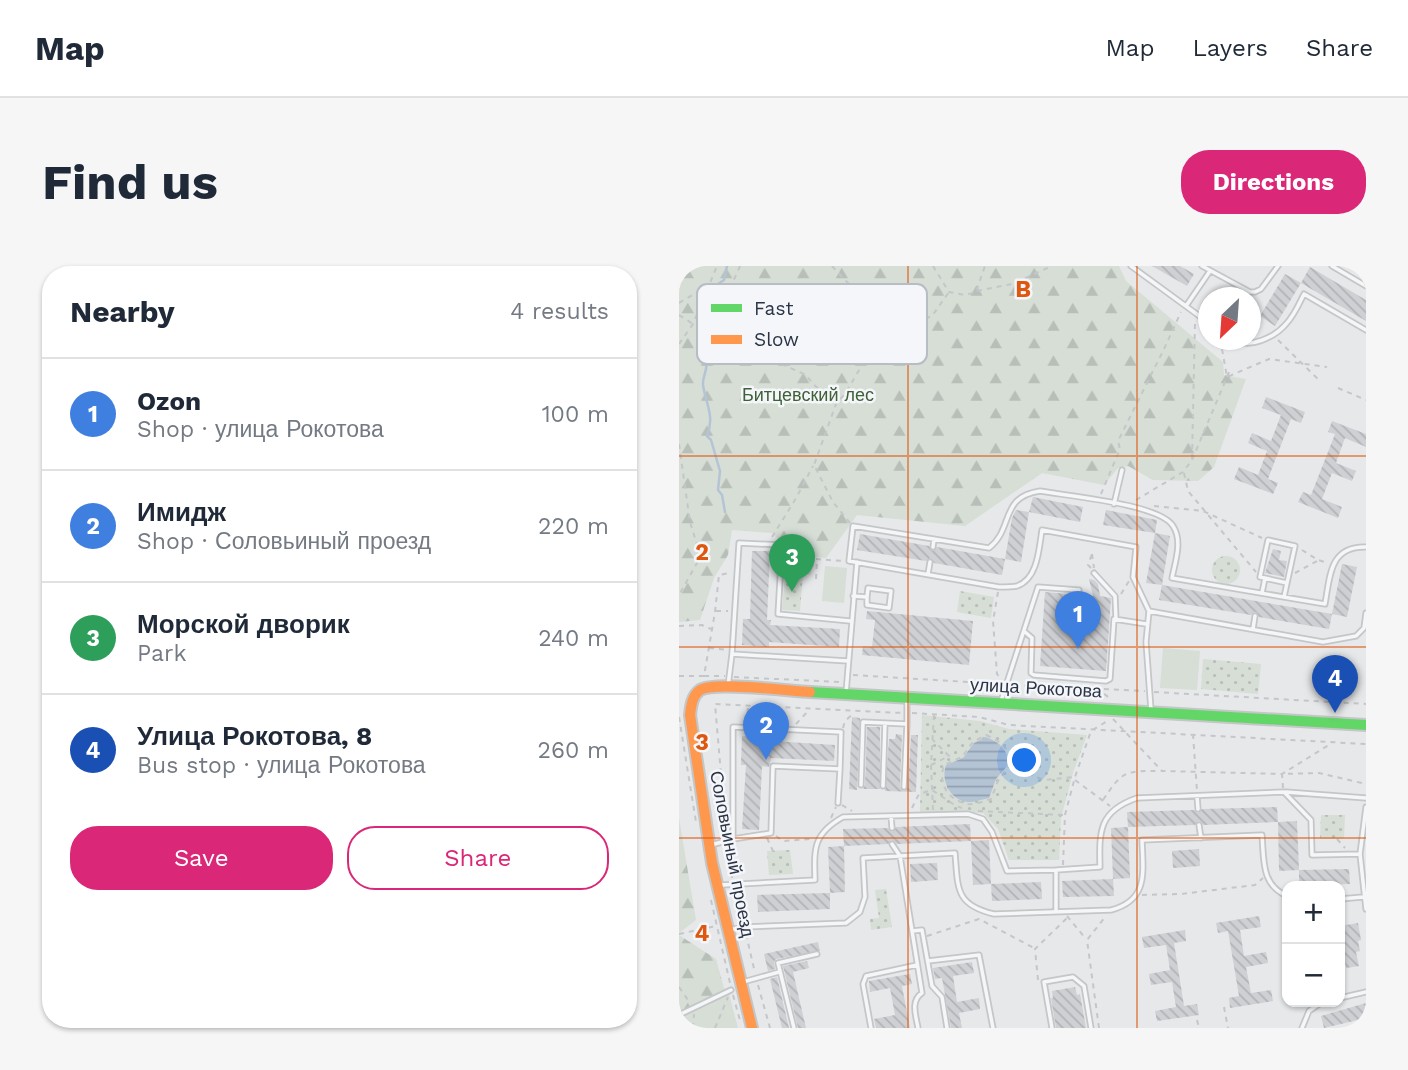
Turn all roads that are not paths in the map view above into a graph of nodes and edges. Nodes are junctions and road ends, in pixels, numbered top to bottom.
1 (1131, 266) edge
2 (1202, 266) edge
3 (1278, 266) edge
4 (1332, 266) edge
5 (1209, 271) junction
6 (1366, 286) edge
7 (1187, 306) junction
8 (1198, 317) edge
9 (1366, 330) edge
10 (1261, 341) edge
11 (1122, 470) dead end
12 (1114, 504) junction
13 (934, 539) junction
14 (933, 547) dead end
15 (1366, 547) edge
16 (857, 562) junction
17 (930, 562) dead end
18 (1094, 572) dead end
19 (928, 575) junction
20 (1262, 577) junction
21 (1287, 583) junction
22 (1079, 590) dead end
23 (1260, 593) junction
24 (853, 596) junction
25 (867, 597) junction
26 (1284, 597) junction
27 (1257, 602) dead end
28 (1149, 611) junction
29 (1366, 613) edge
30 (1255, 616) dead end
31 (1116, 619) junction
32 (850, 621) junction
33 (1146, 624) junction
34 (1253, 629) junction
35 (1025, 632) junction
36 (732, 652) junction
37 (848, 661) junction
38 (728, 682) junction
39 (703, 688) joint
40 (845, 694) junction
41 (907, 698) junction
42 (1000, 703) junction
43 (1151, 712) junction
44 (885, 723) junction
45 (907, 724) junction
46 (1366, 725) edge
47 (840, 769) junction
48 (861, 785) dead end
49 (883, 786) dead end
50 (904, 787) dead end
51 (1284, 792) junction
52 (1198, 796) junction
53 (1366, 798) edge
54 (838, 803) dead end
55 (1366, 807) edge
56 (1198, 809) dead end
57 (891, 816) junction
58 (1199, 825) dead end
59 (892, 828) dead end
60 (1201, 838) junction
61 (733, 839) junction
62 (893, 844) dead end
63 (709, 845) junction
64 (1360, 854) junction
65 (900, 856) junction
66 (1056, 870) junction
67 (717, 885) junction
68 (1282, 893) edge
69 (1363, 897) junction
70 (1345, 899) edge
71 (1366, 909) edge
72 (1056, 912) junction
73 (728, 931) junction
74 (912, 932) junction
75 (817, 954) dead end
76 (927, 961) junction
77 (917, 965) junction
78 (780, 971) junction
79 (741, 982) junction
80 (731, 990) road end
81 (1366, 992) edge
82 (1345, 997) edge
83 (1315, 1007) edge
84 (679, 1015) edge
85 (752, 1028) edge
86 (794, 1028) edge
87 (871, 1028) edge
88 (918, 1028) edge
89 (947, 1028) edge
90 (993, 1028) edge
91 (1052, 1028) edge
92 (1091, 1028) edge
93 (1302, 1028) edge

1 - 7 lane
2 - 5 lane
3 - 5 lane
4 - 6 lane
5 - 7 lane
7 - 8 lane
9 - 10 lane
11 - 12 lane
12 - 13 lane
12 - 23 lane
13 - 14 lane
13 - 16 lane
15 - 26 lane
16 - 19 lane
16 - 24 lane
17 - 19 lane
18 - 31 lane
19 - 28 lane
20 - 21 lane
20 - 21 lane
20 - 23 lane
21 - 26 lane
22 - 35 lane
23 - 26 lane
23 - 27 lane
24 - 25 lane
24 - 32 lane
25 - 25 lane
28 - 33 lane
28 - 34 lane
29 - 34 lane
30 - 34 lane
31 - 33 lane
31 - 35 lane
32 - 36 lane
32 - 37 lane
33 - 43 lane
35 - 42 lane
36 - 37 lane
36 - 38 lane
37 - 40 lane
38 - 39 street, улица Рокотова
38 - 40 street, улица Рокотова
39 - 63 street, Соловьиный проезд
40 - 41 street, улица Рокотова
41 - 42 street, улица Рокотова
41 - 45 lane
42 - 43 street, улица Рокотова
43 - 46 street, улица Рокотова
44 - 45 lane
44 - 48 lane
44 - 49 lane
45 - 50 lane
47 - 54 lane
47 - 61 lane
47 - 61 lane
51 - 52 lane
51 - 53 lane
51 - 64 lane
52 - 56 lane
52 - 66 lane
55 - 64 lane
57 - 59 lane
57 - 66 lane
57 - 67 lane
58 - 60 lane
60 - 68 lane
60 - 72 lane
61 - 63 lane
62 - 65 lane
63 - 67 street, Соловьиный проезд
64 - 69 lane
65 - 72 lane
65 - 73 lane
65 - 74 lane
66 - 72 lane
67 - 73 street, Соловьиный проезд
69 - 70 lane
69 - 71 lane
73 - 79 street, Соловьиный проезд
74 - 76 lane
74 - 77 lane
75 - 78 lane
76 - 89 lane
76 - 90 lane
77 - 87 lane
77 - 88 lane
78 - 79 lane
78 - 86 lane
79 - 85 street, Соловьиный проезд
80 - 84 lane
81 - 82 lane
83 - 93 lane
91 - 92 lane

